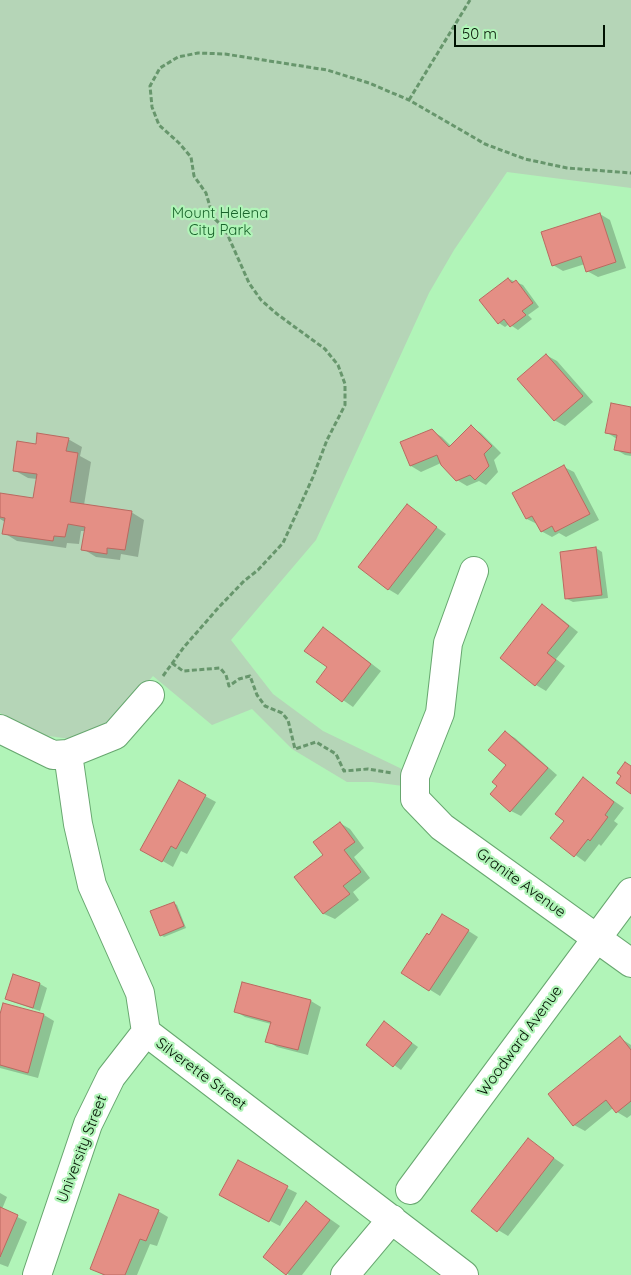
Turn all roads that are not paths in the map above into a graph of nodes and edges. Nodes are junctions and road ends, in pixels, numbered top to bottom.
1 (474, 570) dead end
2 (150, 695) dead end
3 (0, 730) edge
4 (68, 754) junction
5 (631, 892) edge
6 (597, 937) junction
7 (631, 963) edge
8 (146, 1032) junction
9 (410, 1190) dead end
10 (392, 1220) junction
11 (37, 1275) edge
12 (345, 1275) edge
13 (464, 1275) edge

1 - 6 street, Granite Avenue
2 - 4 street
3 - 4 street
4 - 8 street, Silverette Street
5 - 6 street, Woodward Avenue
6 - 7 street, Granite Avenue
6 - 9 street, Woodward Avenue
8 - 10 street, Silverette Street
8 - 11 street, University Street
10 - 12 street
10 - 13 street, Silverette Street

